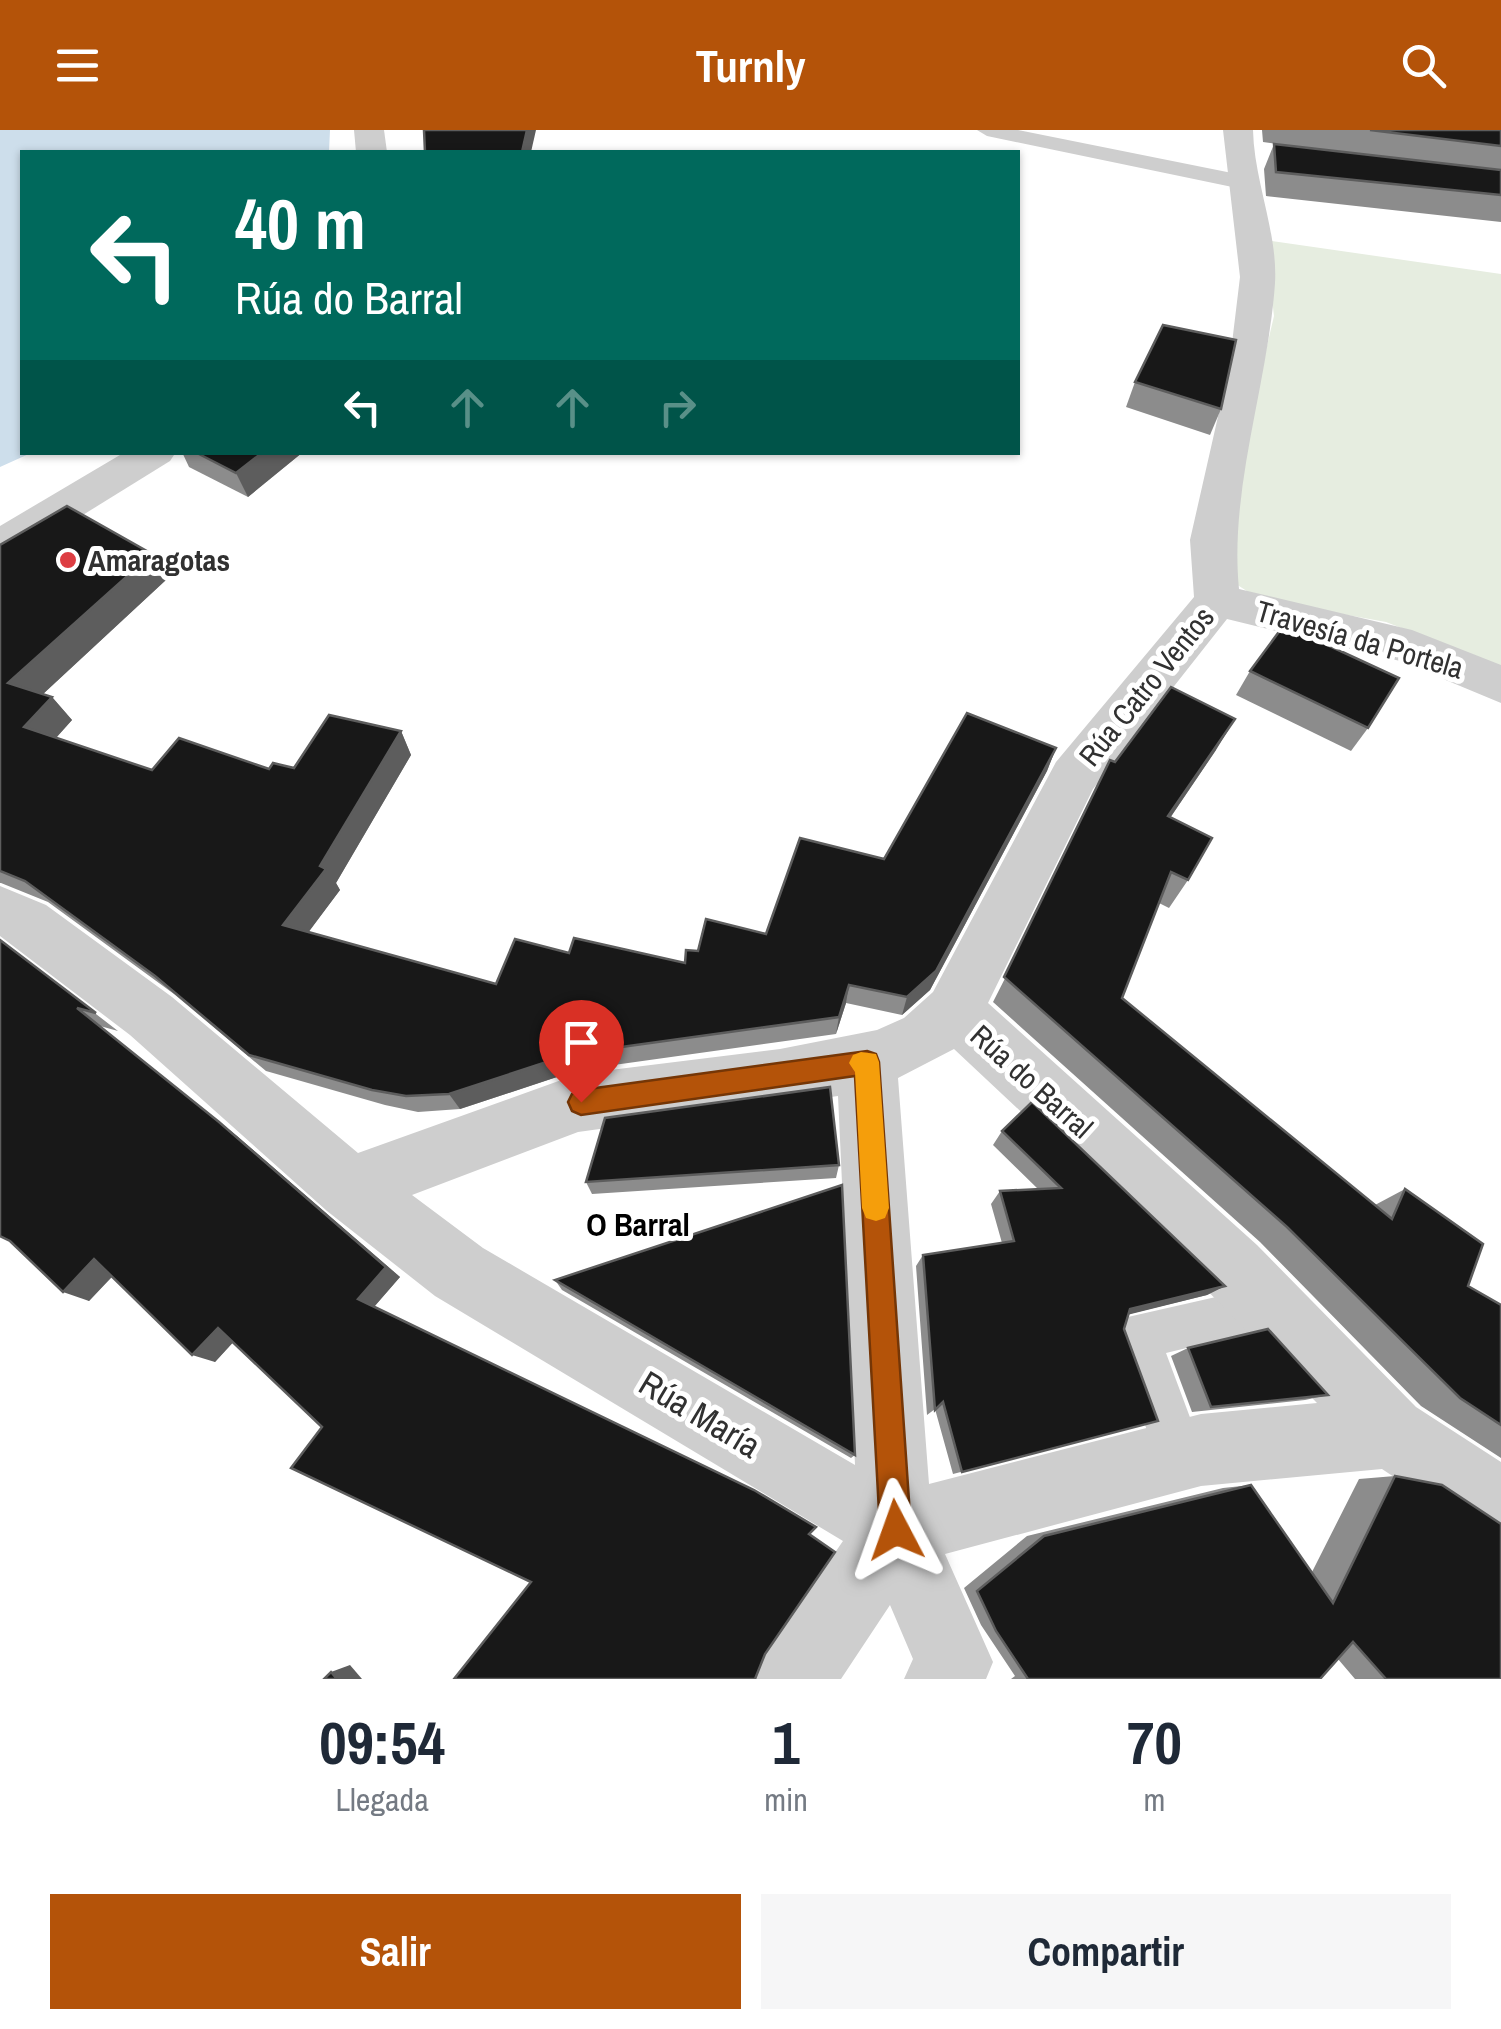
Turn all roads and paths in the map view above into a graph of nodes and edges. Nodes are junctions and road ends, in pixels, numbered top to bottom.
1 (987, 130) edge
2 (1246, 155) edge
3 (151, 455) edge
4 (0, 546) edge
5 (1216, 600) junction
6 (1501, 685) edge
7 (0, 910) edge
8 (954, 1011) junction
9 (867, 1062) junction
10 (350, 1188) junction
11 (1273, 1308) junction
12 (1391, 1432) junction
13 (1180, 1455) junction
14 (1501, 1505) edge
15 (896, 1530) junction
16 (795, 1679) edge
17 (944, 1679) edge

1 - 2 lane
2 - 5 street, Rúa Catro Ventos
3 - 4 street
5 - 6 street, Travesía da Portela
5 - 8 street, Rúa Catro Ventos
7 - 10 street, Rúa María
8 - 9 street, Rúa do Barral
8 - 11 street, Rúa do Barral
9 - 10 street, Rúa do Barral
9 - 15 street
10 - 15 street, Rúa María
11 - 12 street, Rúa do Barral
11 - 13 lane
12 - 13 street
12 - 14 street
13 - 15 street
15 - 16 street
15 - 17 street

